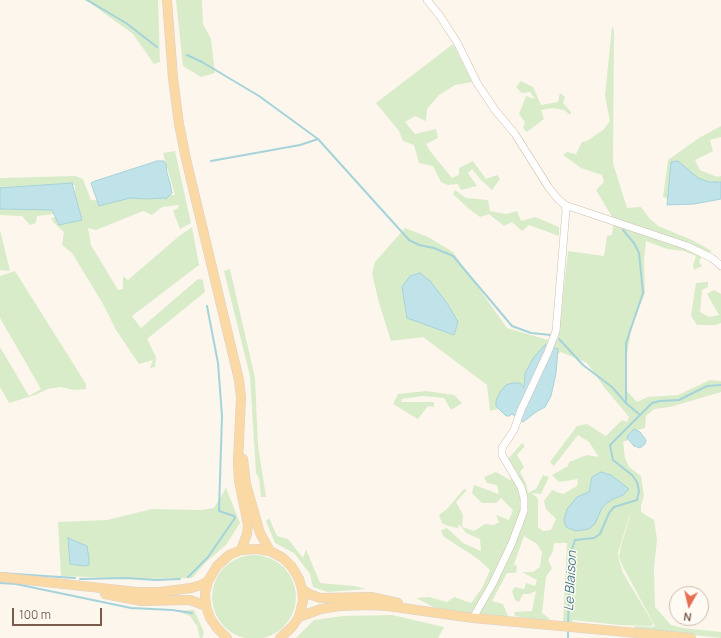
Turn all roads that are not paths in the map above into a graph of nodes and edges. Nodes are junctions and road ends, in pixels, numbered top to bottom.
1 (167, 0) edge
2 (427, 0) edge
3 (565, 205) junction
4 (721, 266) edge
5 (241, 414) junction
6 (241, 550) junction
7 (270, 551) junction
8 (0, 578) edge
9 (208, 581) junction
10 (63, 583) junction
11 (302, 589) junction
12 (206, 606) junction
13 (426, 611) junction
14 (298, 617) junction
15 (473, 618) junction
16 (227, 638) edge
17 (280, 638) edge
18 (691, 638) edge

1 - 5 main road
2 - 3 street
3 - 4 street
3 - 15 street
5 - 6 main road
5 - 7 main road
6 - 7 main road
6 - 9 main road
7 - 11 main road
8 - 10 main road
9 - 10 main road
9 - 12 main road
10 - 12 main road
11 - 13 main road
11 - 14 main road
12 - 16 main road
13 - 14 main road
13 - 15 main road
14 - 17 main road
15 - 18 main road

